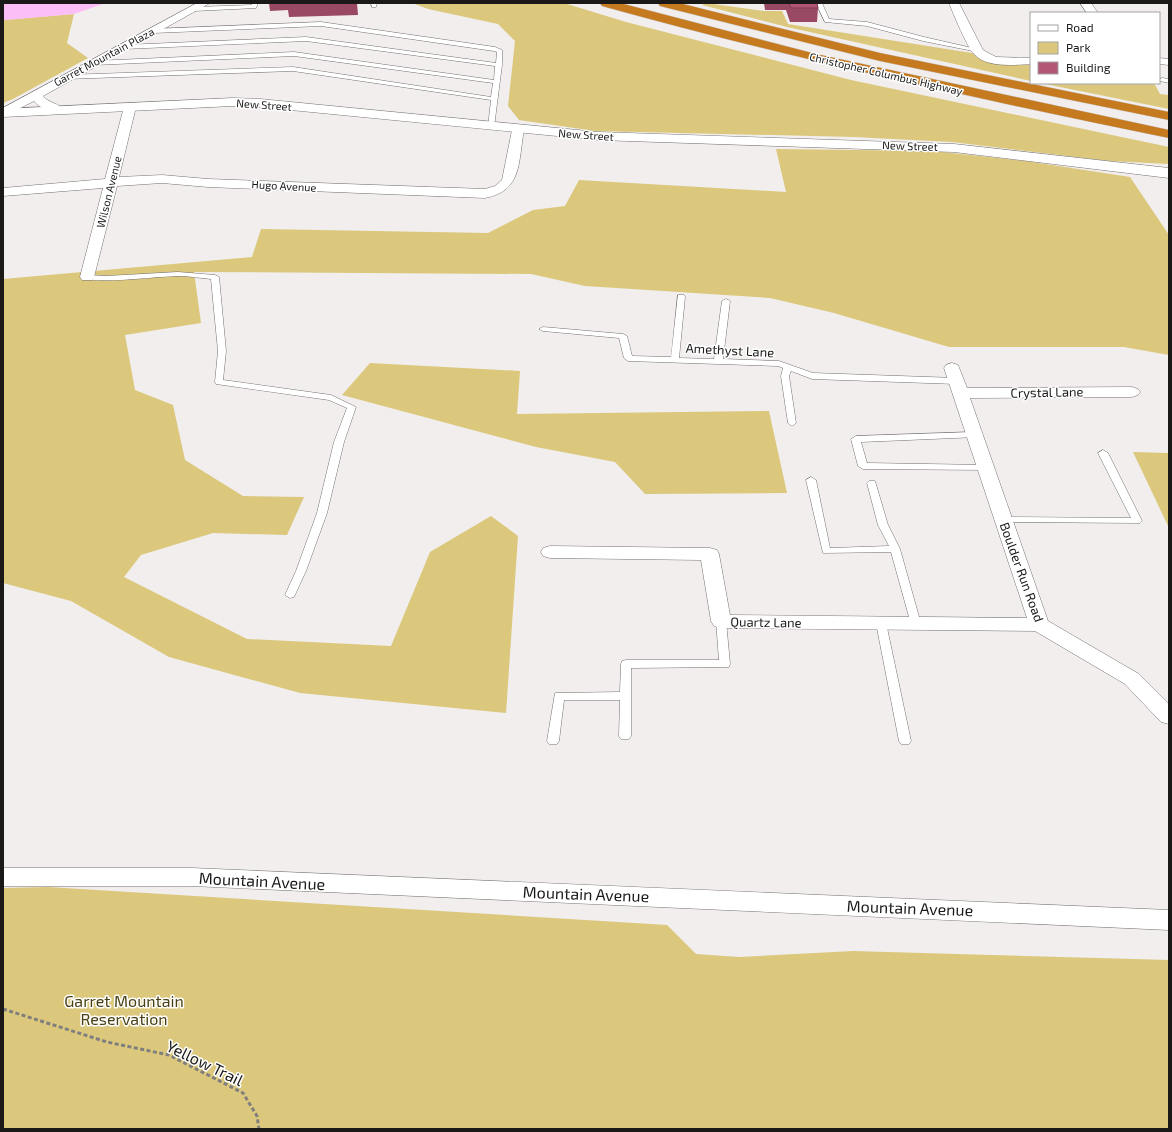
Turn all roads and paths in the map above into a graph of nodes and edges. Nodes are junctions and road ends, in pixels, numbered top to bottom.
1 (206, 3) edge
2 (255, 3) edge
3 (606, 3) edge
4 (664, 3) edge
5 (819, 3) edge
6 (954, 3) edge
7 (1085, 3) edge
8 (194, 10) junction
9 (1092, 12) edge
10 (153, 31) junction
11 (124, 46) junction
12 (977, 48) junction
13 (1030, 61) edge
14 (94, 63) junction
15 (499, 66) junction
16 (66, 78) junction
17 (497, 82) junction
18 (36, 94) junction
19 (495, 99) junction
20 (130, 107) junction
21 (58, 110) junction
22 (3, 113) edge
23 (1169, 116) edge
24 (491, 127) junction
25 (518, 130) junction
26 (1169, 134) edge
27 (1169, 173) edge
28 (111, 182) junction
29 (3, 192) edge
30 (87, 277) joint
31 (681, 297) dead end
32 (726, 301) dead end
33 (543, 329) dead end
34 (675, 360) junction
35 (718, 362) junction
36 (788, 368) junction
37 (957, 380) junction
38 (1132, 392) dead end
39 (792, 423) dead end
40 (975, 435) junction
41 (1103, 453) dead end
42 (986, 468) junction
43 (811, 480) dead end
44 (872, 483) dead end
45 (1004, 520) junction
46 (895, 550) junction
47 (550, 552) dead end
48 (290, 595) dead end
49 (721, 621) junction
50 (881, 623) junction
51 (916, 624) junction
52 (1039, 625) junction
53 (626, 696) junction
54 (1169, 717) edge
55 (625, 736) dead end
56 (553, 741) dead end
57 (905, 741) dead end
58 (3, 877) edge
59 (1169, 920) edge
60 (3, 1009) edge
61 (259, 1129) edge

1 - 8 street, Garret Mountain Plaza
2 - 8 lane
3 - 26 highway, Christopher Columbus Highway
4 - 23 highway, Christopher Columbus Highway
5 - 12 lane
6 - 12 street
7 - 9 street
8 - 10 street, Garret Mountain Plaza
10 - 11 street, Garret Mountain Plaza
10 - 15 lane
11 - 14 street, Garret Mountain Plaza
11 - 15 lane
12 - 13 street
14 - 16 street, Garret Mountain Plaza
14 - 17 lane
15 - 17 lane
16 - 18 street, Garret Mountain Plaza
16 - 19 lane
17 - 19 lane
18 - 21 street
18 - 22 street, Garret Mountain Plaza
19 - 24 lane
20 - 21 street, New Street
20 - 24 street, New Street
20 - 28 street, Wilson Avenue
21 - 22 street, New Street
24 - 25 street, New Street
25 - 27 street, New Street
25 - 28 street, Hugo Avenue
28 - 29 street, Hugo Avenue
28 - 30 street, Wilson Avenue
30 - 48 lane
31 - 34 lane
32 - 35 lane
33 - 34 lane, Amethyst Lane
34 - 35 lane, Amethyst Lane
35 - 36 lane, Amethyst Lane
36 - 37 lane, Amethyst Lane
36 - 39 lane
37 - 38 street, Crystal Lane
37 - 40 street, Boulder Run Road
40 - 42 street, Boulder Run Road
40 - 42 lane
41 - 45 lane
42 - 45 street, Boulder Run Road
43 - 46 lane
44 - 46 lane
45 - 52 street, Boulder Run Road
46 - 51 lane
47 - 49 street, Quartz Lane
49 - 50 street, Quartz Lane
49 - 53 lane
50 - 51 street, Quartz Lane
50 - 57 lane
51 - 52 street, Quartz Lane
52 - 54 street, Boulder Run Road
53 - 55 lane
53 - 56 lane
58 - 59 street, Mountain Avenue
60 - 61 path, Yellow Trail

